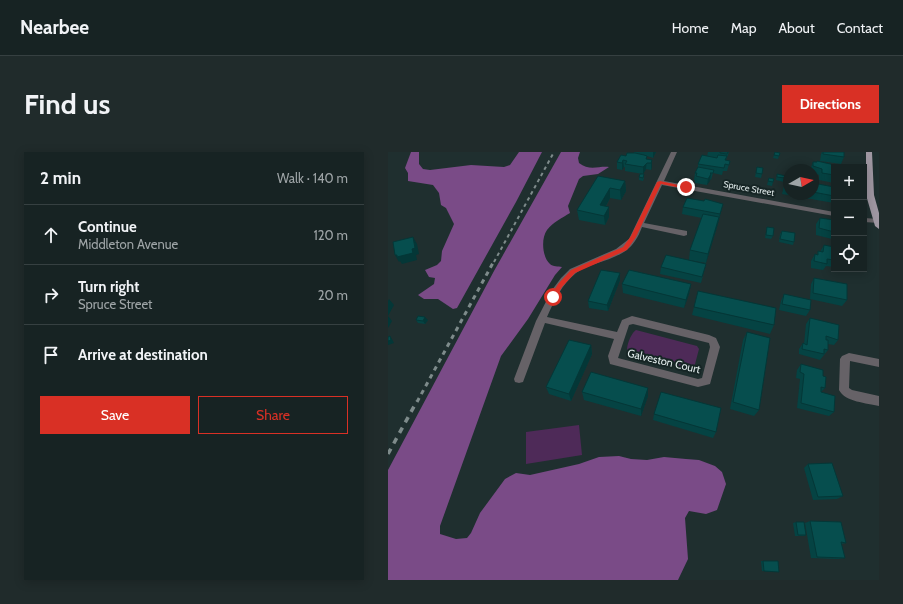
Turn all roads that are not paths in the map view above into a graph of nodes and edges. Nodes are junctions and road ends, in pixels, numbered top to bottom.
1 (674, 152) edge
2 (869, 152) edge
3 (660, 182) junction
4 (831, 213) edge
5 (867, 221) edge
6 (878, 223) edge
7 (639, 224) junction
8 (684, 233) dead end
9 (542, 319) junction
10 (620, 337) junction
11 (879, 363) edge
12 (520, 380) dead end
13 (879, 402) edge

1 - 3 street
2 - 6 main road
3 - 4 street, Spruce Street
3 - 7 street
5 - 6 street
7 - 8 street
7 - 9 street
9 - 10 street, Galveston Court
9 - 12 street
10 - 10 street, Galveston Court
11 - 13 street

